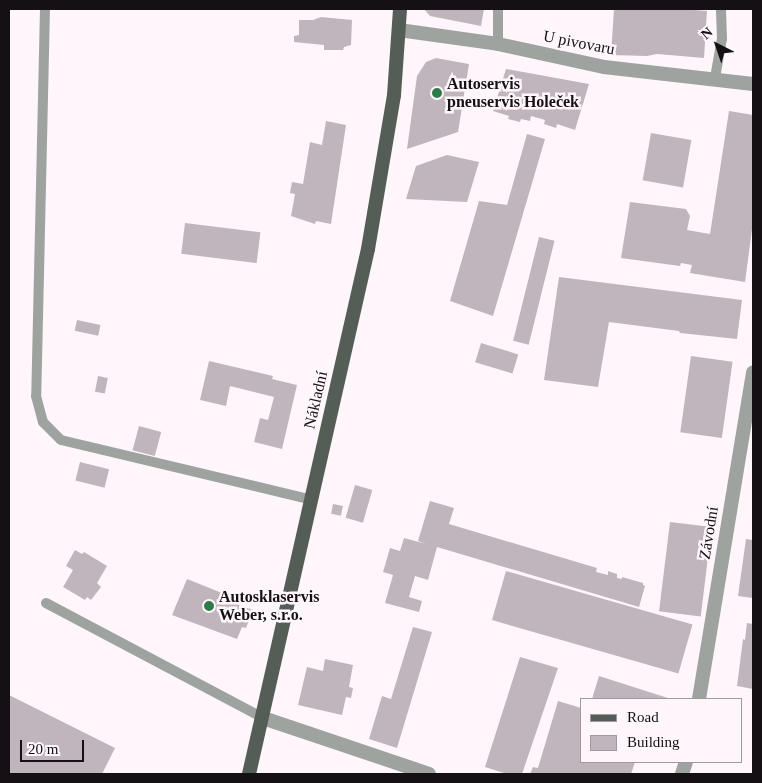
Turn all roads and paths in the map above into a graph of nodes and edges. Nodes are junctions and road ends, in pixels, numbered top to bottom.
1 (45, 9) edge
2 (400, 9) edge
3 (498, 9) edge
4 (721, 9) edge
5 (399, 30) junction
6 (498, 44) junction
7 (715, 78) junction
8 (753, 84) edge
9 (753, 372) edge
10 (312, 500) junction
11 (46, 603) dead end
12 (699, 698) edge
13 (262, 718) junction
14 (249, 774) edge
15 (429, 774) edge

1 - 10 lane
2 - 5 main road, Nákladní
3 - 6 lane
4 - 7 lane
5 - 6 street, U pivovaru
5 - 10 main road, Nákladní
6 - 7 street, U pivovaru
7 - 8 street, U pivovaru
9 - 12 street, Závodní
10 - 13 main road, Nákladní
11 - 13 lane
13 - 14 main road, Nákladní
13 - 15 street

